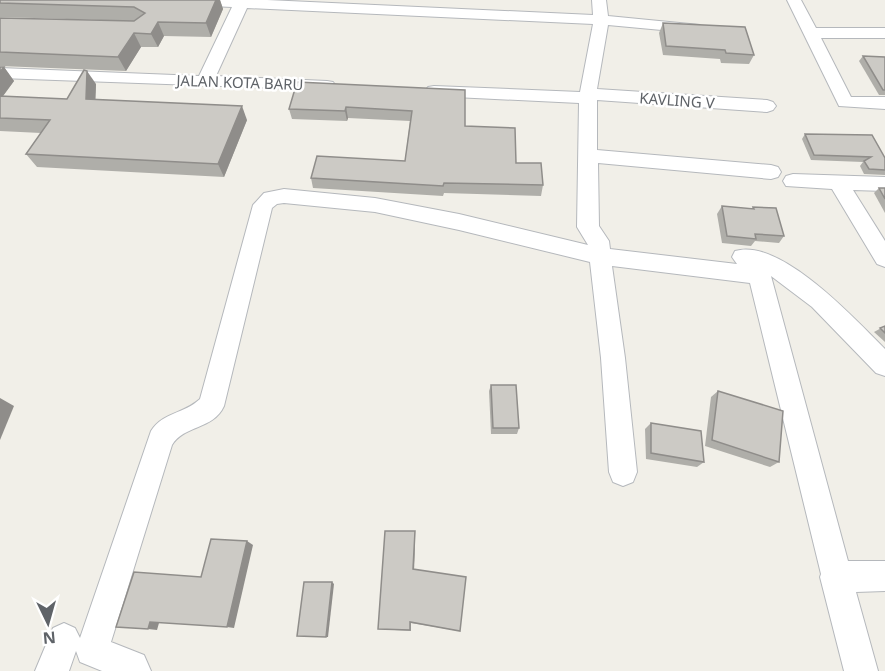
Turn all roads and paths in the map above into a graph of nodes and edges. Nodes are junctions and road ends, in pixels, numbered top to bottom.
1 (170, 0) edge
2 (599, 0) edge
3 (794, 0) edge
4 (242, 2) junction
5 (601, 20) junction
6 (706, 28) edge
7 (810, 33) junction
8 (885, 33) edge
9 (0, 74) edge
10 (205, 81) junction
11 (349, 87) edge
12 (420, 91) edge
13 (587, 96) junction
14 (885, 103) edge
15 (767, 106) dead end
16 (587, 156) junction
17 (771, 172) dead end
18 (793, 182) dead end
19 (839, 183) junction
20 (885, 184) edge
21 (597, 245) junction
22 (885, 258) edge
23 (757, 267) junction
24 (885, 365) edge
25 (623, 472) dead end
26 (885, 576) edge
27 (835, 578) junction
28 (64, 639) dead end
29 (52, 671) edge
30 (134, 671) edge
31 (861, 671) edge

1 - 4 street
2 - 5 street
3 - 7 street
4 - 5 street
4 - 10 street
5 - 6 street
5 - 13 street
7 - 8 street
7 - 14 street
9 - 10 street, JALAN KOTA BARU
10 - 11 street, JALAN KOTA BARU
12 - 13 street
13 - 15 street, KAVLING V
13 - 16 street
16 - 17 street
16 - 21 street
18 - 19 street
19 - 20 street
19 - 22 street
21 - 23 street
21 - 25 street
21 - 30 street
23 - 24 street
23 - 27 street
26 - 27 street
27 - 31 street
28 - 29 street

